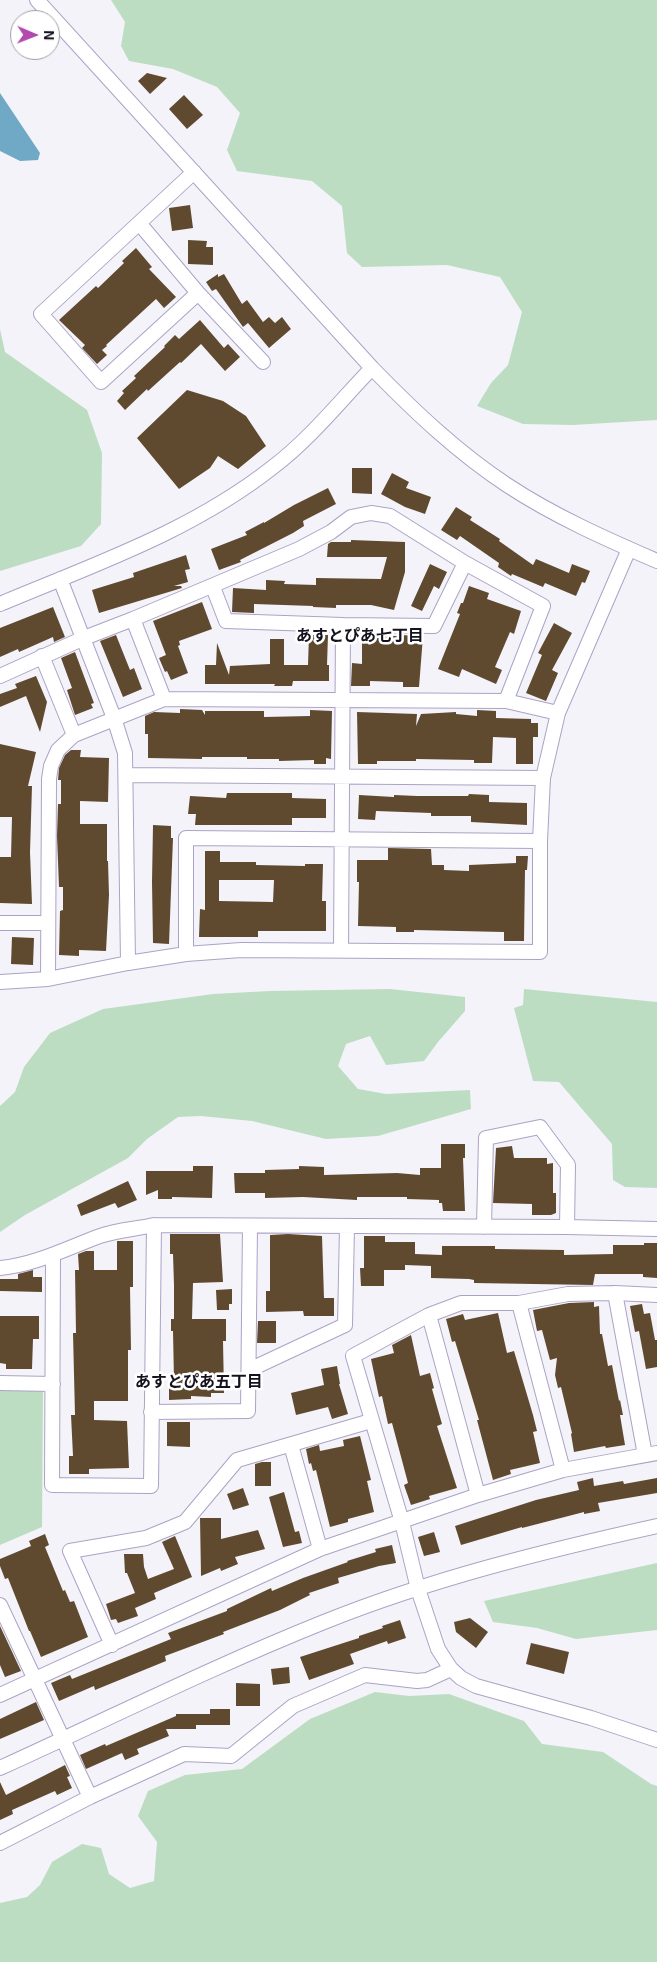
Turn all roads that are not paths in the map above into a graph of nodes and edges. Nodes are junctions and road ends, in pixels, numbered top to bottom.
1 (37, 0) edge
2 (194, 172) junction
3 (139, 223) junction
4 (198, 293) junction
5 (263, 362) dead end
6 (372, 368) junction
7 (629, 549) junction
8 (657, 561) edge
9 (465, 563) junction
10 (60, 579) junction
11 (213, 587) junction
12 (0, 604) edge
13 (133, 619) junction
14 (343, 625) junction
15 (84, 638) junction
16 (42, 656) junction
17 (0, 676) edge
18 (164, 699) junction
19 (343, 699) junction
20 (506, 701) junction
21 (558, 713) junction
22 (114, 718) junction
23 (74, 735) junction
24 (126, 775) junction
25 (343, 775) junction
26 (543, 778) junction
27 (342, 838) junction
28 (540, 841) junction
29 (0, 923) edge
30 (48, 923) junction
31 (341, 950) junction
32 (186, 954) junction
33 (128, 963) junction
34 (48, 979) junction
35 (0, 982) edge
36 (154, 1226) junction
37 (250, 1226) junction
38 (347, 1227) junction
39 (484, 1227) junction
40 (567, 1227) junction
41 (657, 1229) edge
42 (53, 1255) junction
43 (0, 1268) edge
44 (615, 1292) junction
45 (657, 1295) edge
46 (519, 1303) junction
47 (429, 1315) junction
48 (249, 1370) junction
49 (0, 1383) edge
50 (52, 1384) junction
51 (152, 1412) junction
52 (371, 1421) junction
53 (291, 1445) junction
54 (651, 1454) edge
55 (563, 1470) junction
56 (478, 1495) junction
57 (402, 1522) junction
58 (657, 1526) edge
59 (320, 1549) junction
60 (418, 1589) junction
61 (0, 1605) edge
62 (112, 1644) junction
63 (451, 1669) junction
64 (34, 1679) junction
65 (0, 1695) edge
66 (63, 1739) junction
67 (657, 1740) edge
68 (0, 1768) edge
69 (90, 1797) junction
70 (0, 1843) edge

1 - 2 street
2 - 3 street
2 - 6 street
3 - 4 street
3 - 4 street
4 - 5 street
6 - 7 street
6 - 10 street
7 - 8 street
7 - 21 street
9 - 11 street
9 - 14 street
9 - 20 street
10 - 12 street
10 - 15 street
11 - 13 street
11 - 14 street
13 - 15 street
13 - 18 street
14 - 19 street
15 - 16 street
15 - 22 street
16 - 17 street
16 - 23 street
18 - 19 street
18 - 22 street
19 - 20 street
19 - 25 street
20 - 21 street
21 - 26 street
22 - 23 street
22 - 24 street
23 - 30 street
24 - 25 street
24 - 33 street
25 - 26 street
25 - 27 street
26 - 28 street
27 - 28 street
27 - 31 street
27 - 32 street
28 - 31 street
29 - 30 street
30 - 34 street
31 - 32 street
32 - 33 street
33 - 34 street
34 - 35 street
36 - 37 street
36 - 42 street
36 - 51 street
37 - 38 street
37 - 48 street
38 - 39 street
38 - 48 street
39 - 40 street
39 - 40 street
40 - 41 street
42 - 43 street
42 - 50 street
44 - 45 street
44 - 46 street
44 - 54 street
46 - 47 street
46 - 55 street
47 - 52 street
47 - 56 street
48 - 51 street
49 - 50 street
50 - 51 street
52 - 53 street
52 - 57 street
53 - 59 street
53 - 62 street
54 - 55 street
55 - 56 street
56 - 57 street
57 - 59 street
57 - 60 street
58 - 60 street
59 - 62 street
60 - 63 street
60 - 66 street
61 - 64 street
62 - 64 street
63 - 67 street
63 - 69 street
64 - 65 street
64 - 66 street
66 - 68 street
66 - 69 street
69 - 70 street

